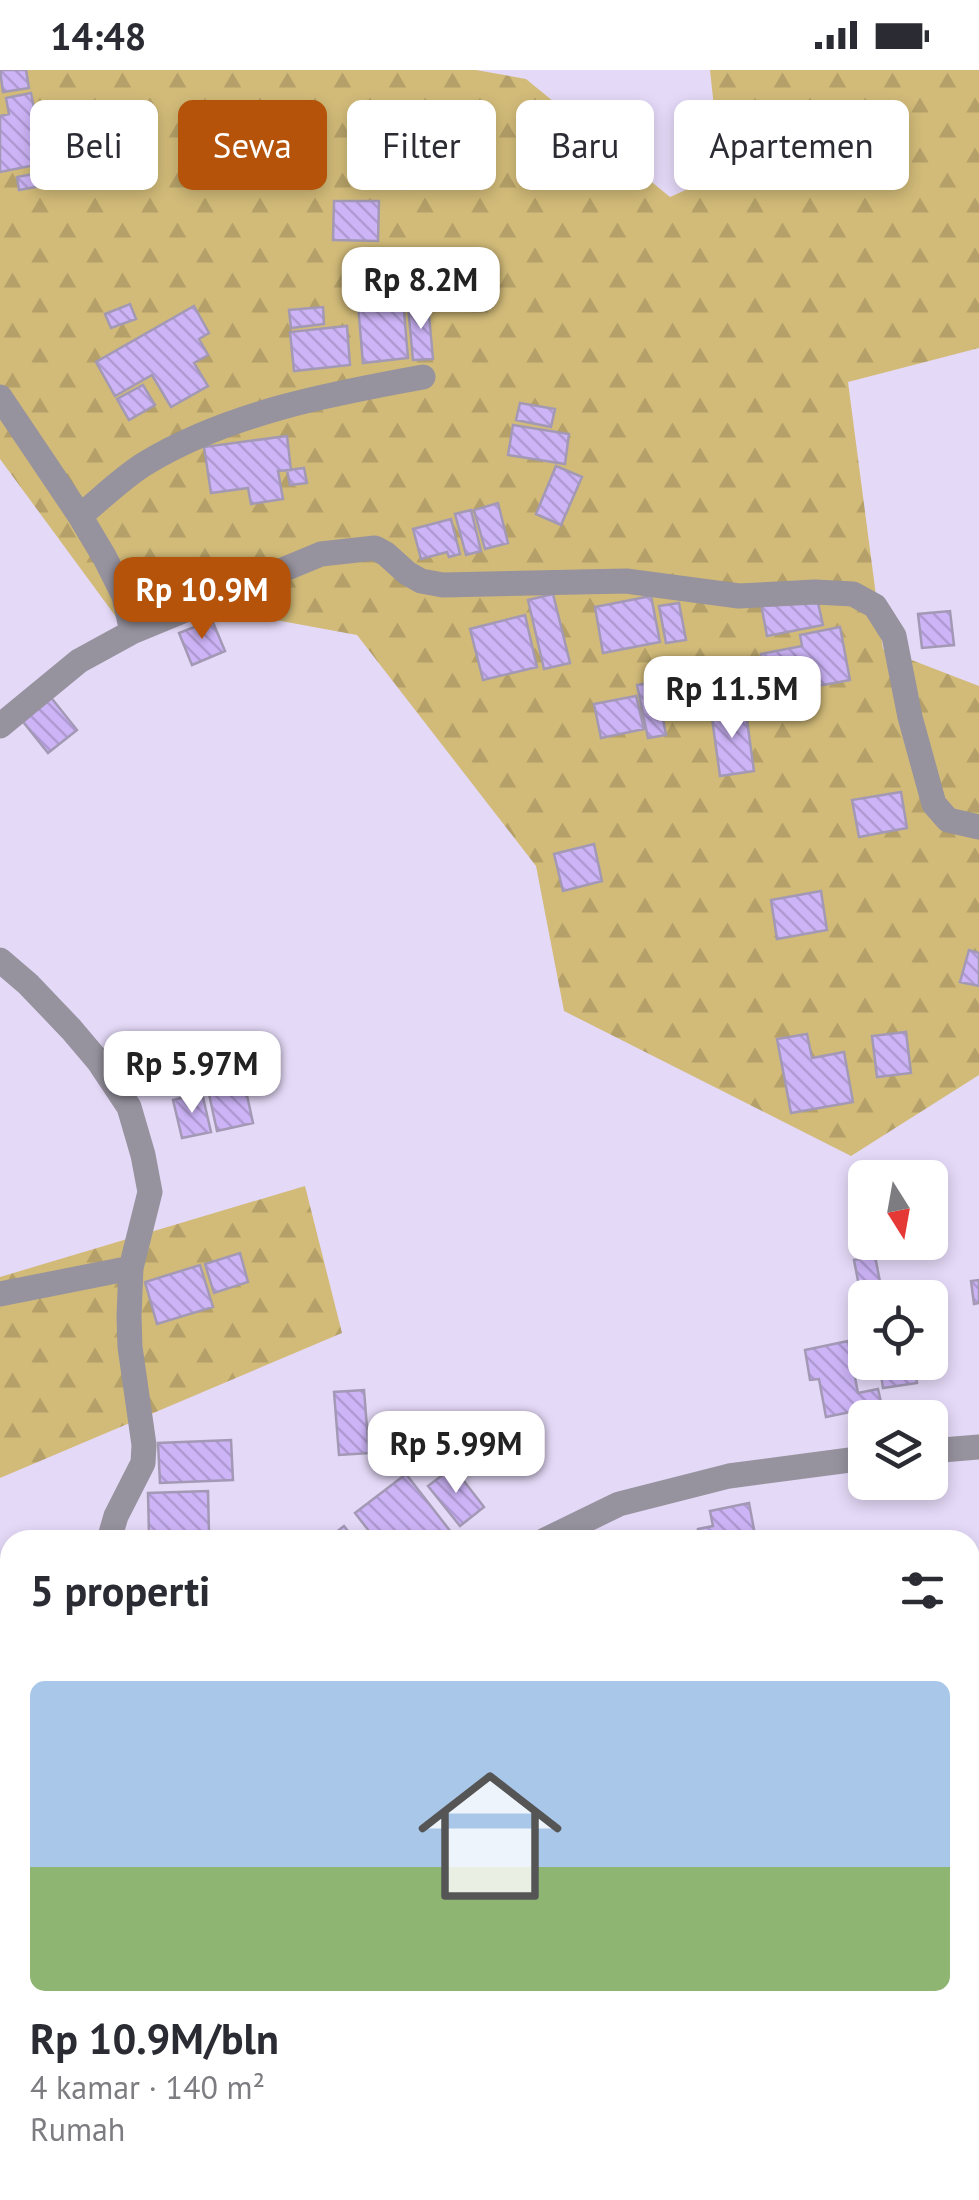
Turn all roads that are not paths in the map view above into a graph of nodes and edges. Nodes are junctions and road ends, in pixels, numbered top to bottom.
1 (423, 377) dead end
2 (0, 397) edge
3 (80, 516) junction
4 (132, 632) junction
5 (0, 726) edge
6 (979, 827) edge
7 (0, 960) edge
8 (131, 1268) junction
9 (0, 1294) edge
10 (979, 1447) edge
11 (948, 1450) edge
12 (848, 1460) edge
13 (112, 1530) edge
14 (565, 1530) edge

1 - 3 street
2 - 3 street
3 - 4 street
4 - 5 street
4 - 6 street
7 - 8 street
8 - 9 street
8 - 13 street
10 - 11 street
12 - 14 street

